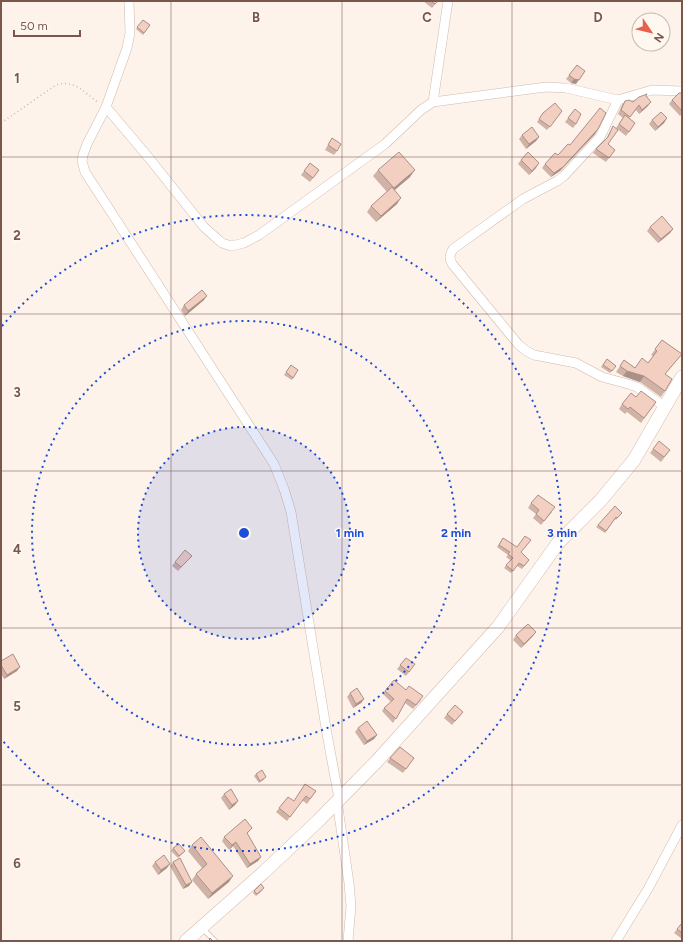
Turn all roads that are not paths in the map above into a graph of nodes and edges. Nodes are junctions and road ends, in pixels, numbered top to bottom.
1 (129, 1) edge
2 (448, 1) edge
3 (682, 91) edge
4 (618, 100) junction
5 (433, 102) junction
6 (102, 105) junction
7 (681, 383) edge
8 (665, 407) junction
9 (338, 800) junction
10 (682, 825) edge
11 (202, 928) junction
12 (186, 941) edge
13 (214, 941) edge
14 (348, 941) edge
15 (616, 941) edge

1 - 6 street
2 - 5 street
3 - 4 street
4 - 5 street
4 - 8 street
5 - 6 street
6 - 9 street
7 - 8 street
8 - 9 street
9 - 11 street
9 - 14 street
10 - 15 street
11 - 12 street
11 - 13 lane

